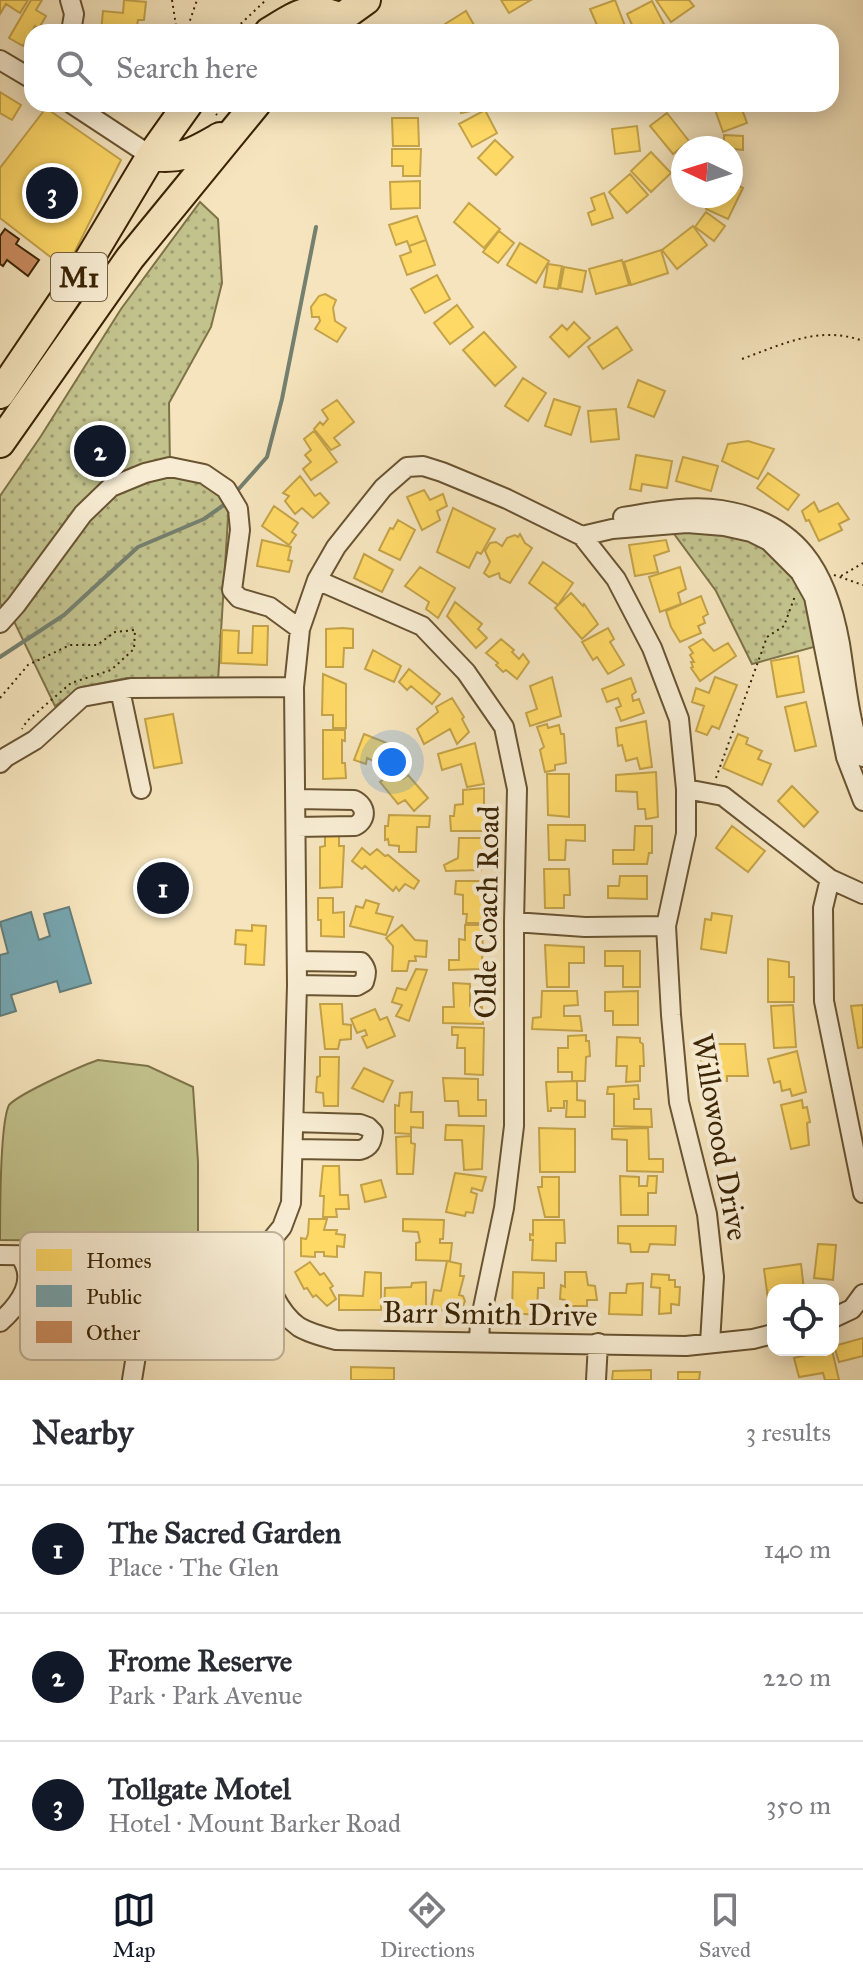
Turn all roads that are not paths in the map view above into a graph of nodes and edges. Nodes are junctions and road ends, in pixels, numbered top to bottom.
1 (70, 0) edge
2 (292, 0) edge
3 (366, 0) edge
4 (72, 24) edge
5 (264, 24) edge
6 (283, 24) edge
7 (334, 24) edge
8 (336, 24) edge
9 (0, 60) edge
10 (24, 74) edge
11 (84, 112) edge
12 (182, 112) edge
13 (249, 112) edge
14 (231, 131) junction
15 (151, 156) junction
16 (159, 219) junction
17 (2, 387) edge
18 (0, 443) edge
19 (582, 536) junction
20 (317, 580) junction
21 (0, 623) edge
22 (300, 629) junction
23 (294, 687) junction
24 (120, 690) junction
25 (863, 757) edge
26 (3, 760) edge
27 (141, 789) dead end
28 (686, 789) junction
29 (296, 799) junction
30 (863, 801) edge
31 (296, 827) junction
32 (830, 879) junction
33 (863, 894) edge
34 (514, 922) junction
35 (666, 926) junction
36 (297, 961) junction
37 (297, 985) junction
38 (294, 1122) junction
39 (293, 1149) junction
40 (863, 1193) edge
41 (278, 1232) edge
42 (0, 1245) edge
43 (20, 1245) edge
44 (0, 1255) edge
45 (20, 1256) edge
46 (863, 1294) edge
47 (20, 1297) edge
48 (284, 1307) edge
49 (839, 1315) edge
50 (0, 1322) edge
51 (767, 1336) edge
52 (479, 1341) junction
53 (598, 1343) junction
54 (710, 1343) junction
55 (135, 1360) edge
56 (132, 1380) edge
57 (596, 1380) edge

1 - 4 street
2 - 5 highway
3 - 8 highway
6 - 7 highway
9 - 10 street
11 - 15 street
12 - 15 highway, M1
13 - 14 highway, M1
14 - 15 highway
14 - 16 highway, M1
15 - 16 highway
15 - 17 highway, M1
16 - 18 highway, M1
19 - 20 street
19 - 25 street
19 - 28 street, Willowood Drive
19 - 30 street
20 - 22 street
20 - 34 street, Olde Coach Road
21 - 22 street
22 - 23 street
23 - 24 street
23 - 29 street
24 - 26 street
24 - 27 street
28 - 32 street
28 - 35 street, Willowood Drive
29 - 31 street
29 - 31 street
31 - 36 street
32 - 33 street
32 - 40 street
34 - 35 street
34 - 52 street, Olde Coach Road
35 - 54 street, Willowood Drive
36 - 37 street
36 - 37 street
37 - 38 street
38 - 39 street
38 - 39 street
39 - 41 street
42 - 43 street
44 - 45 street
46 - 49 street
47 - 50 street
48 - 52 street, Barr Smith Drive
51 - 54 street, Barr Smith Drive
52 - 53 street, Barr Smith Drive
53 - 54 street, Barr Smith Drive
53 - 57 street
55 - 56 street

